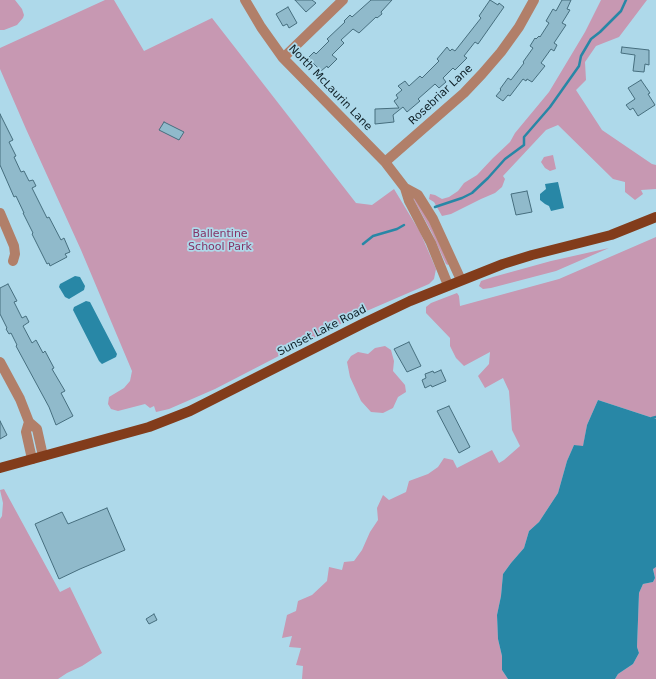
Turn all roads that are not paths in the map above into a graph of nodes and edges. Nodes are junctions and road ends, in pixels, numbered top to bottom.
1 (245, 0) edge
2 (343, 0) edge
3 (534, 0) edge
4 (283, 58) junction
5 (385, 162) junction
6 (405, 188) junction
7 (0, 213) edge
8 (656, 217) edge
9 (2, 225) edge
10 (13, 261) dead end
11 (461, 280) junction
12 (448, 285) junction
13 (0, 362) edge
14 (29, 422) junction
15 (43, 456) junction
16 (32, 459) junction
17 (0, 468) edge

1 - 4 street, North McLaurin Lane
2 - 4 street
3 - 5 street, Rosebriar Lane
4 - 5 street, North McLaurin Lane
5 - 6 street, North McLaurin Lane
6 - 11 street, North McLaurin Lane
6 - 12 street, North McLaurin Lane
7 - 9 street
8 - 11 main road, Sunset Lake Road
9 - 10 street
11 - 12 main road, Sunset Lake Road
12 - 15 main road, Sunset Lake Road
13 - 14 street
14 - 15 street
14 - 16 street
15 - 16 main road, Sunset Lake Road
16 - 17 main road, Sunset Lake Road

